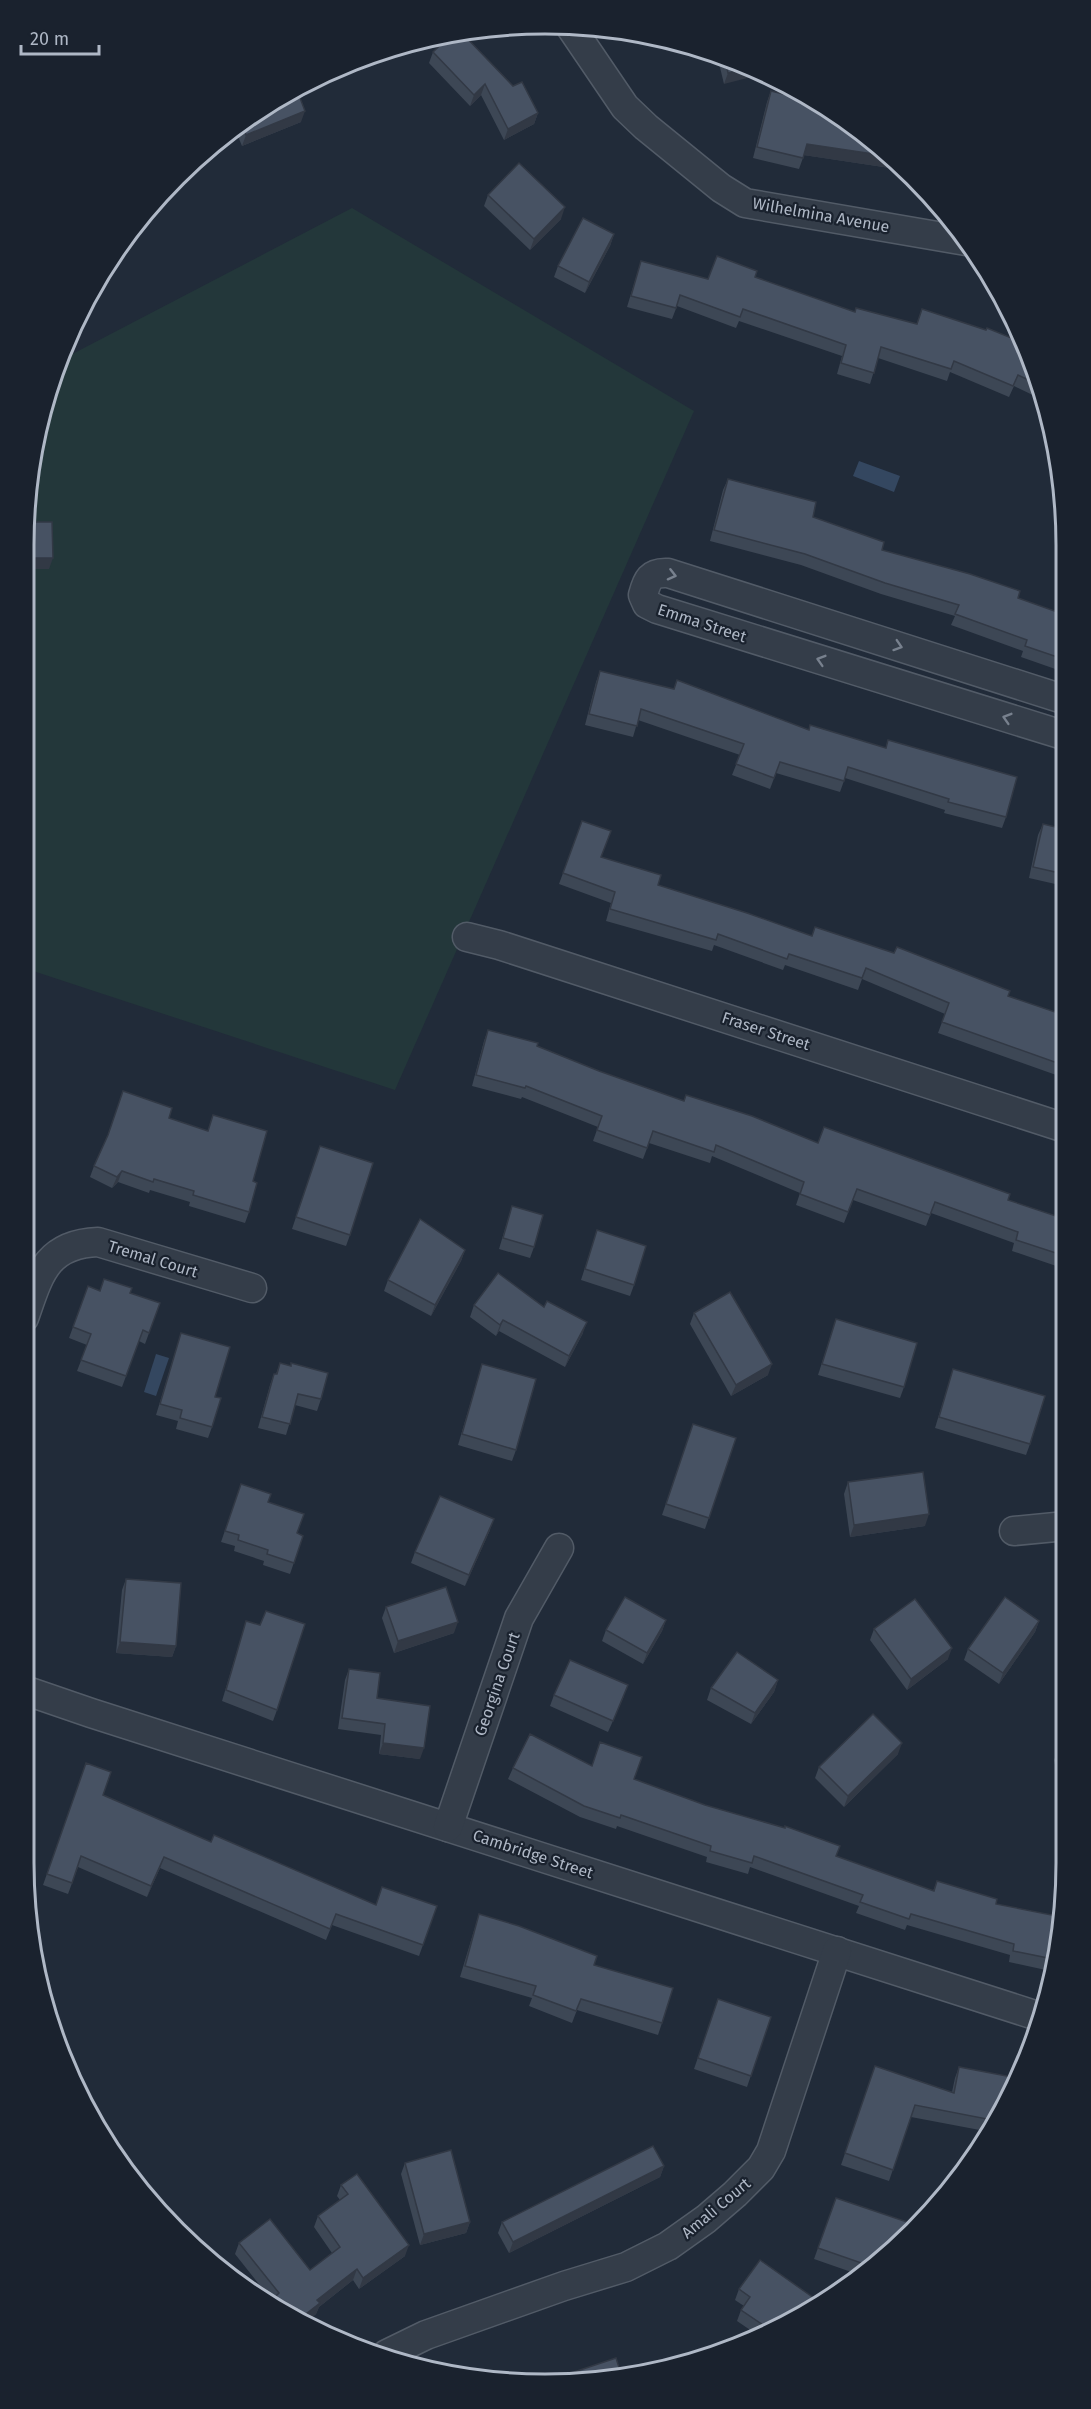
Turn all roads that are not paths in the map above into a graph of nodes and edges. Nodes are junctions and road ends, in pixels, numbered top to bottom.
1 (577, 36) edge
2 (954, 239) edge
3 (1057, 697) edge
4 (1057, 733) edge
5 (467, 937) dead end
6 (1057, 1125) edge
7 (34, 1288) edge
8 (252, 1288) dead end
9 (1057, 1527) edge
10 (1014, 1531) dead end
11 (560, 1548) dead end
12 (34, 1693) edge
13 (448, 1827) junction
14 (837, 1951) junction
15 (1033, 2014) edge
16 (393, 2351) edge

1 - 2 street, Wilhelmina Avenue
4 -> 3 street, Emma Street
5 - 6 street, Fraser Street
7 - 8 street, Tremal Court
9 - 10 street
11 - 13 street, Georgina Court
12 - 13 street, Cambridge Street
13 - 14 street, Cambridge Street
14 - 15 street, Cambridge Street
14 - 16 street, Amali Court

